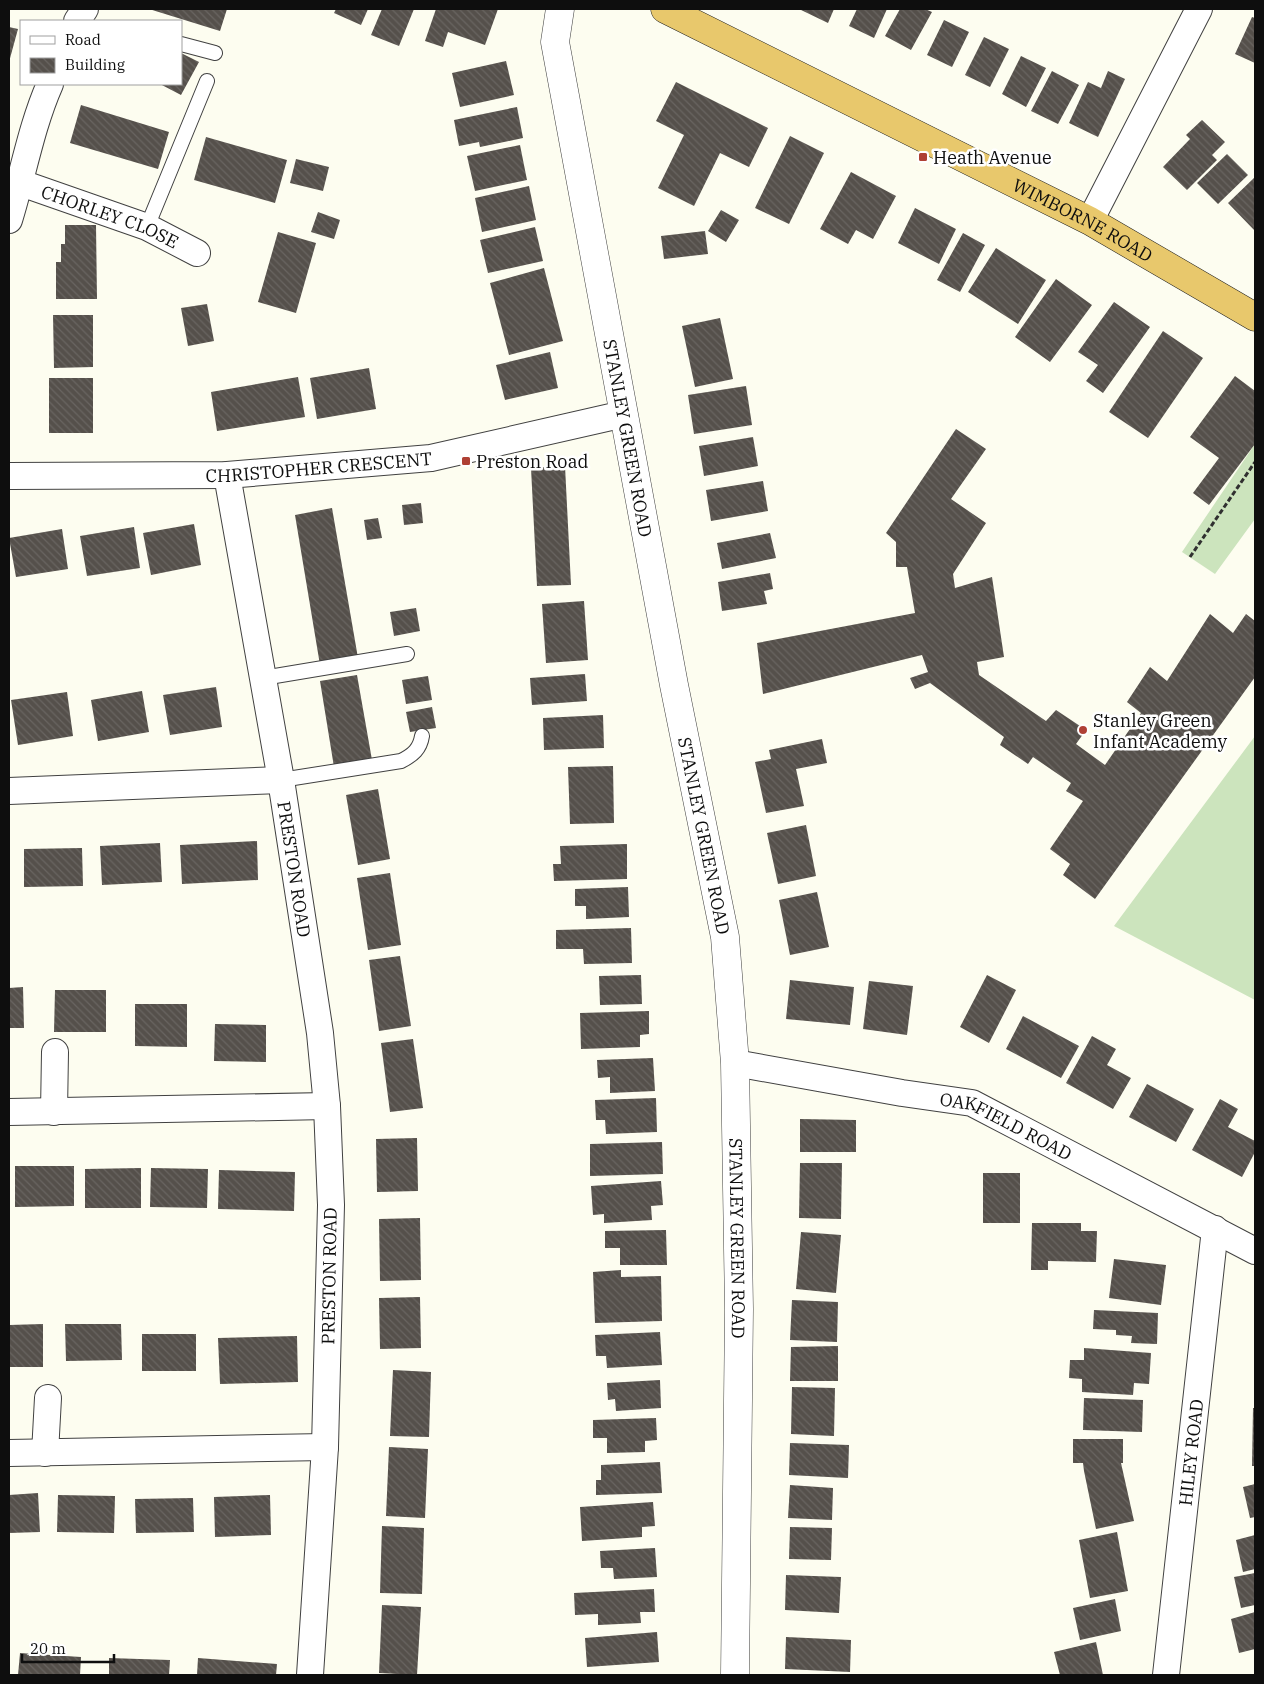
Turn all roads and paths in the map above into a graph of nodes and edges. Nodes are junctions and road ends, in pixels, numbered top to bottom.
1 (560, 9) edge
2 (665, 9) edge
3 (1199, 9) edge
4 (182, 44) edge
5 (215, 53) dead end
6 (207, 81) dead end
7 (50, 85) edge
8 (20, 183) junction
9 (9, 220) edge
10 (1090, 221) junction
11 (146, 227) junction
12 (196, 252) dead end
13 (1255, 317) edge
14 (624, 414) junction
15 (1255, 462) edge
16 (227, 475) junction
17 (9, 476) edge
18 (1190, 557) dead end
19 (407, 654) dead end
20 (263, 678) junction
21 (422, 736) dead end
22 (281, 780) junction
23 (9, 790) edge
24 (55, 1052) dead end
25 (735, 1063) junction
26 (327, 1106) junction
27 (9, 1112) edge
28 (54, 1112) junction
29 (1215, 1229) junction
30 (1255, 1251) edge
31 (48, 1398) dead end
32 (325, 1447) junction
33 (9, 1453) edge
34 (45, 1453) junction
35 (310, 1675) edge
36 (735, 1675) edge
37 (1166, 1675) edge

1 - 14 street, STANLEY GREEN ROAD
2 - 10 highway, WIMBORNE ROAD
3 - 10 street
4 - 5 lane
6 - 11 lane
7 - 8 street, CHORLEY CLOSE
8 - 9 street, CHORLEY CLOSE
8 - 11 street, CHORLEY CLOSE
10 - 13 highway, WIMBORNE ROAD
11 - 12 street, CHORLEY CLOSE
14 - 16 street, CHRISTOPHER CRESCENT
14 - 25 street, STANLEY GREEN ROAD
15 - 18 path
16 - 17 street, CHRISTOPHER CRESCENT
16 - 20 street, PRESTON ROAD
19 - 20 lane
20 - 22 street, PRESTON ROAD
21 - 22 lane
22 - 23 street, PRESTON ROAD
22 - 26 street, PRESTON ROAD
24 - 28 street
25 - 29 street, OAKFIELD ROAD
25 - 36 street, STANLEY GREEN ROAD
26 - 28 street
26 - 32 street, PRESTON ROAD
27 - 28 street
29 - 30 street, OAKFIELD ROAD
29 - 37 street, HILEY ROAD
31 - 34 street
32 - 34 street
32 - 35 street, PRESTON ROAD
33 - 34 street

